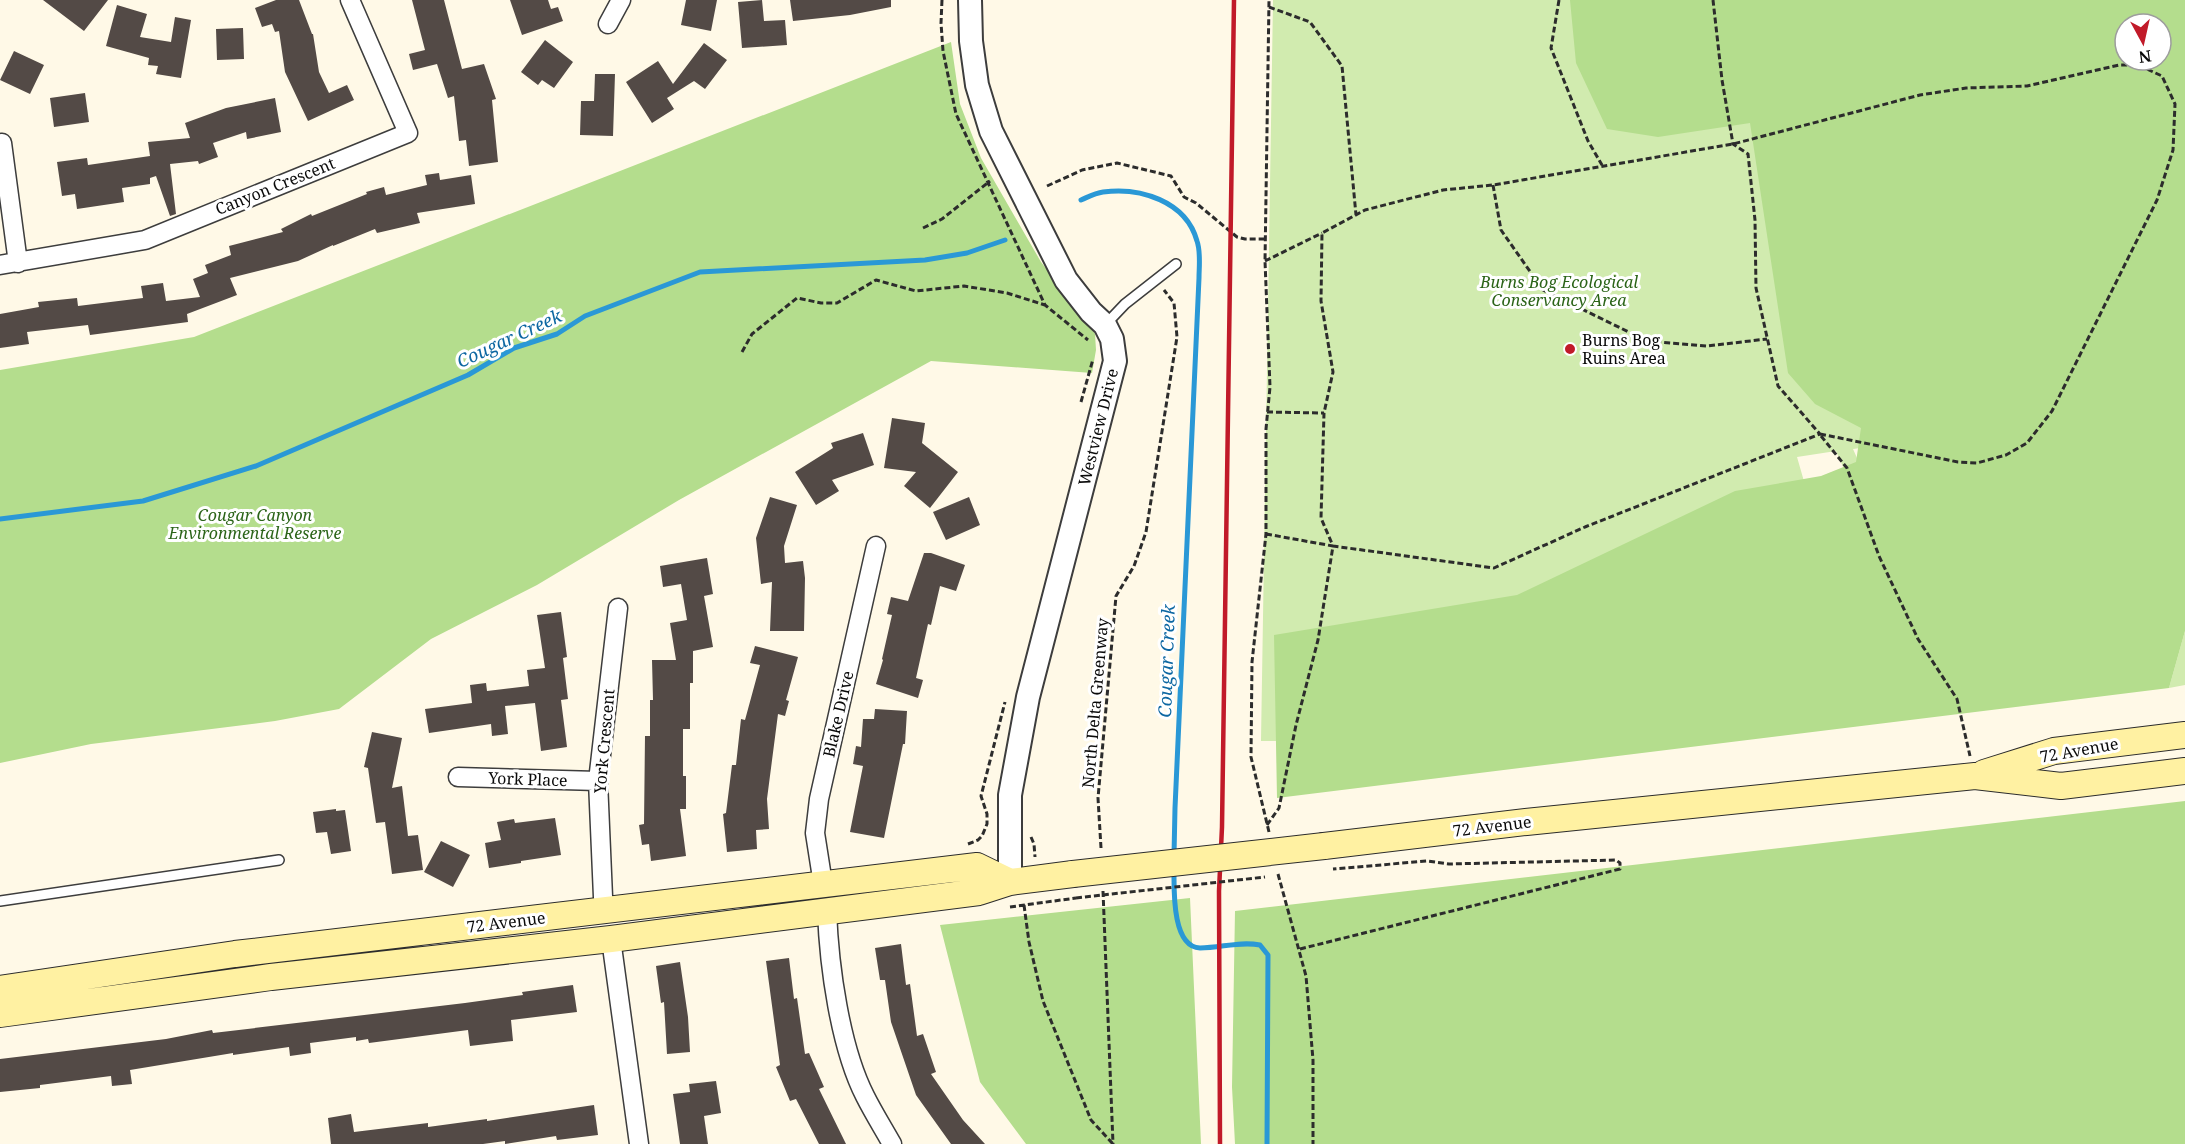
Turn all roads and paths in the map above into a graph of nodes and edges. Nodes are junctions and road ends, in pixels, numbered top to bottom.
1 (350, 0) edge
2 (621, 0) edge
3 (942, 0) edge
4 (970, 0) edge
5 (1269, 0) edge
6 (1559, 0) edge
7 (1713, 0) edge
8 (1269, 7) junction
9 (608, 24) dead end
10 (2, 143) dead end
11 (1733, 144) junction
12 (1602, 165) junction
13 (1012, 175) junction
14 (988, 182) junction
15 (1493, 185) junction
16 (1047, 186) dead end
17 (1356, 215) junction
18 (923, 228) dead end
19 (1322, 233) junction
20 (1265, 239) junction
21 (1265, 261) junction
22 (18, 263) junction
23 (1176, 264) dead end
24 (0, 266) edge
25 (1155, 282) junction
26 (1045, 305) junction
27 (1099, 335) junction
28 (1767, 339) junction
29 (742, 352) dead end
30 (1094, 355) dead end
31 (1081, 402) dead end
32 (1267, 412) junction
33 (1324, 413) junction
34 (1820, 434) junction
35 (1266, 534) junction
36 (876, 546) dead end
37 (1333, 546) junction
38 (618, 608) dead end
39 (1007, 691) dead end
40 (2185, 735) edge
41 (2185, 771) edge
42 (1975, 776) junction
43 (458, 777) dead end
44 (598, 781) junction
45 (1267, 825) junction
46 (1270, 837) dead end
47 (974, 842) dead end
48 (1101, 856) dead end
49 (1326, 857) junction
50 (279, 860) dead end
51 (1278, 871) dead end
52 (1282, 875) dead end
53 (1102, 880) dead end
54 (1010, 882) junction
55 (823, 884) junction
56 (1075, 886) junction
57 (0, 901) edge
58 (1039, 903) dead end
59 (1024, 905) dead end
60 (607, 910) junction
61 (827, 911) junction
62 (611, 939) junction
63 (1299, 949) junction
64 (0, 988) edge
65 (0, 1014) edge
66 (639, 1144) edge
67 (892, 1144) edge
68 (1113, 1144) edge
69 (1313, 1144) edge

1 - 22 street, Canyon Crescent
2 - 9 street
3 - 14 path
4 - 13 street, Westview Drive
5 - 8 path
6 - 12 path
7 - 11 path
8 - 17 path
8 - 20 path
10 - 22 street
11 - 12 path
11 - 28 path
11 - 34 path
12 - 15 path
13 - 14 path
13 - 27 street, Westview Drive
14 - 18 path
14 - 26 path
15 - 17 path
15 - 28 path
16 - 20 path
17 - 19 path
19 - 21 path
19 - 33 path
20 - 21 path
21 - 32 path
22 - 24 street, Canyon Crescent
23 - 25 lane
25 - 27 lane
25 - 48 path, North Delta Greenway
26 - 27 path
26 - 29 path
27 - 54 street, Westview Drive
28 - 34 path
30 - 31 path
32 - 33 path
32 - 35 path
33 - 37 path
34 - 37 path
34 - 42 path
35 - 37 path
35 - 45 path
36 - 55 street, Blake Drive
37 - 45 path
38 - 44 street, York Crescent
39 - 47 path
40 - 42 main road, 72 Avenue
41 - 42 main road, 72 Avenue
42 - 49 main road, 72 Avenue
43 - 44 street, York Place
44 - 60 street, York Crescent
45 - 46 path
49 - 56 main road, 72 Avenue, bridge
49 - 63 path
50 - 57 lane
51 - 63 path
52 - 56 path, bridge
53 - 68 path
54 - 55 main road, 72 Avenue
54 - 56 main road, 72 Avenue
54 - 61 main road, 72 Avenue
55 - 60 main road, 72 Avenue
56 - 58 path
59 - 68 path
60 - 64 main road, 72 Avenue
61 - 62 main road, 72 Avenue
61 - 67 street
62 - 65 main road, 72 Avenue
62 - 66 street
63 - 69 path

